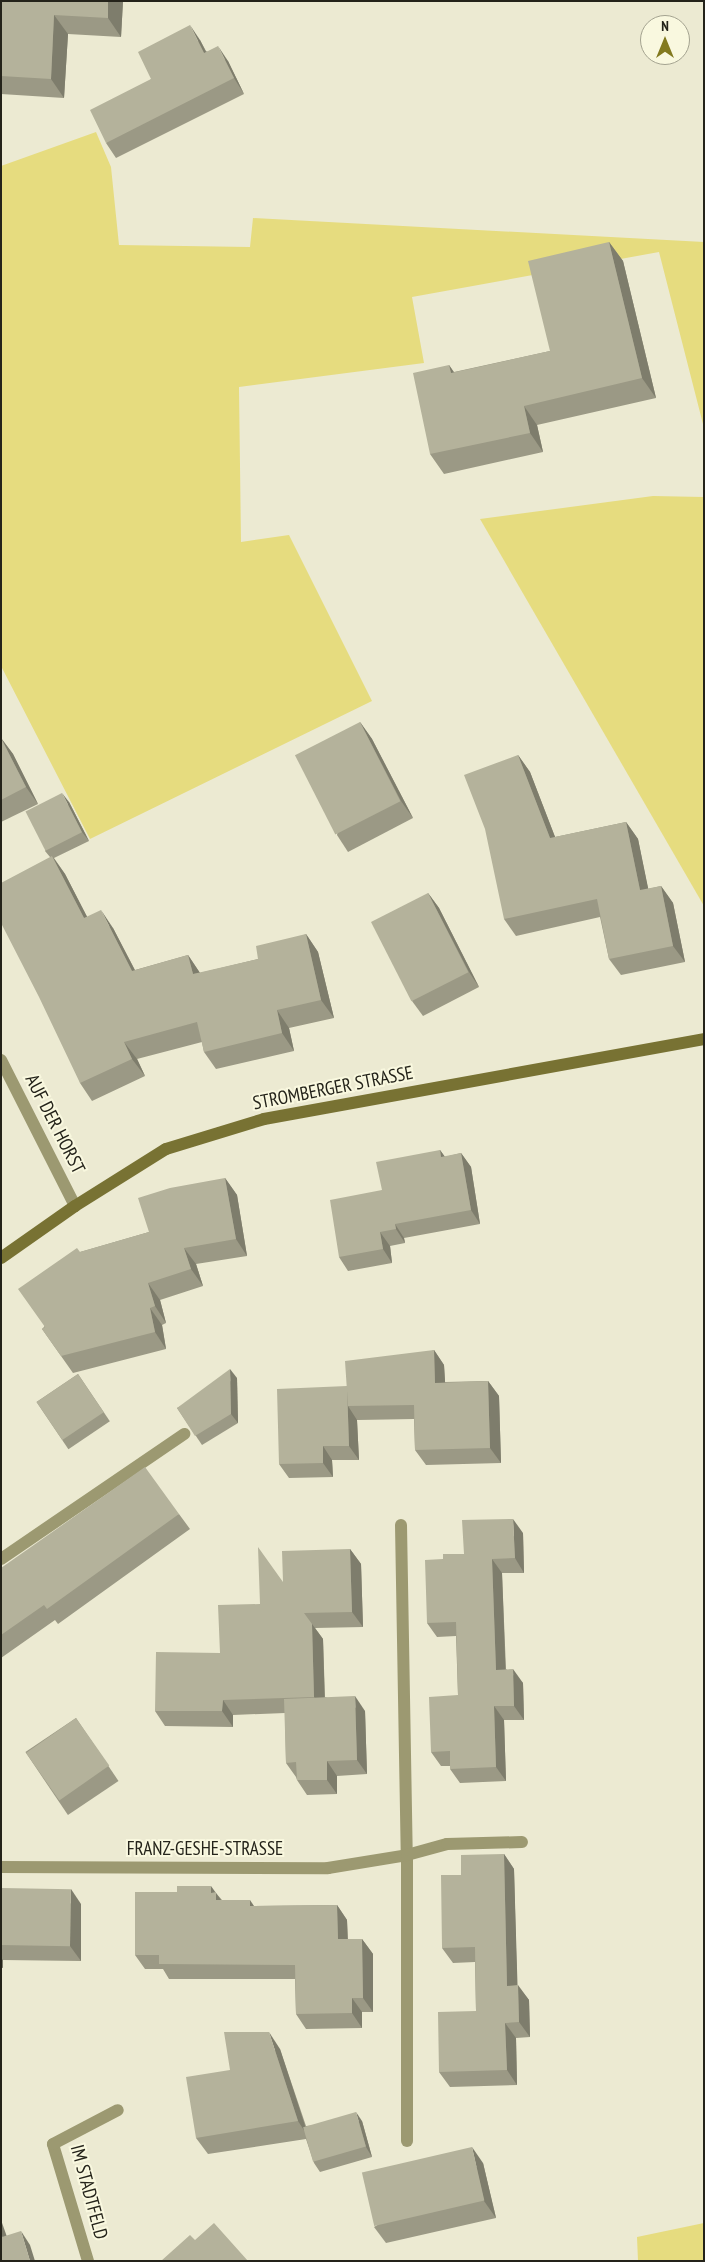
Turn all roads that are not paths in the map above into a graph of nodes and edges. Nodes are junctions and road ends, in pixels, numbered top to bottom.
1 (704, 1039) edge
2 (1, 1060) edge
3 (75, 1206) junction
4 (1, 1258) edge
5 (184, 1434) dead end
6 (400, 1525) dead end
7 (1, 1559) edge
8 (522, 1842) dead end
9 (407, 1855) junction
10 (1, 1867) edge
11 (118, 2110) dead end
12 (407, 2141) dead end
13 (88, 2261) edge

1 - 3 main road, STROMBERGER STRASSE
2 - 3 street, AUF DER HORST
3 - 4 main road, STROMBERGER STRASSE
5 - 7 street
6 - 9 street
8 - 9 street, FRANZ-GESHE-STRASSE
9 - 10 street, FRANZ-GESHE-STRASSE
9 - 12 street
11 - 13 street, IM STADTFELD

